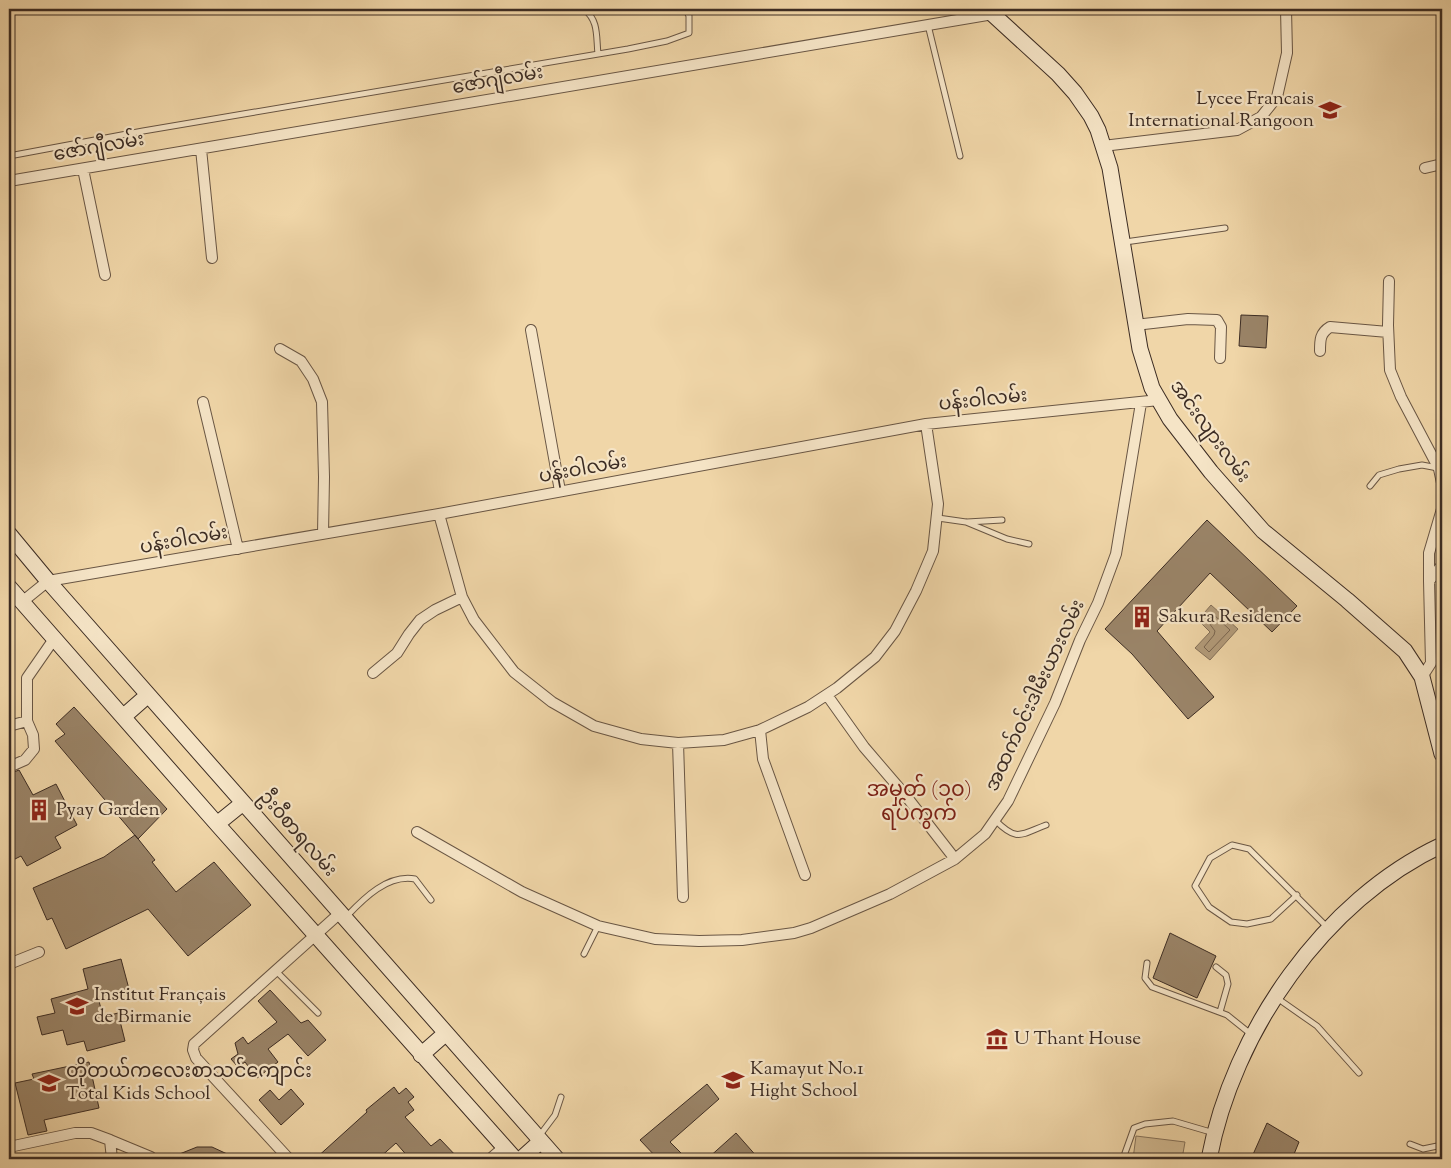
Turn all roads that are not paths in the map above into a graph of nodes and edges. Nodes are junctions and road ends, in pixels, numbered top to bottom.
1 (584, 9) edge
2 (686, 9) edge
3 (1286, 9) edge
4 (990, 12) edge
5 (928, 26) junction
6 (598, 54) junction
7 (1104, 146) junction
8 (200, 149) junction
9 (9, 156) edge
10 (960, 156) dead end
11 (1442, 164) edge
12 (1425, 168) dead end
13 (83, 169) junction
14 (9, 181) edge
15 (1224, 228) dead end
16 (1122, 243) junction
17 (212, 258) dead end
18 (105, 275) dead end
19 (1389, 281) dead end
20 (1135, 325) junction
21 (531, 330) dead end
22 (1388, 332) junction
23 (280, 349) dead end
24 (1320, 351) dead end
25 (1220, 358) dead end
26 (1159, 400) junction
27 (203, 402) dead end
28 (1141, 403) junction
29 (926, 424) junction
30 (1439, 469) junction
31 (1442, 483) edge
32 (1370, 486) dead end
33 (560, 491) junction
34 (1442, 509) edge
35 (439, 514) junction
36 (938, 518) junction
37 (1002, 520) dead end
38 (966, 522) junction
39 (9, 534) edge
40 (323, 534) junction
41 (1029, 544) dead end
42 (238, 549) junction
43 (1442, 565) edge
44 (48, 581) junction
45 (1429, 581) junction
46 (9, 587) edge
47 (462, 597) junction
48 (22, 602) junction
49 (54, 639) junction
50 (373, 673) dead end
51 (1422, 676) junction
52 (148, 695) junction
53 (827, 695) junction
54 (123, 718) junction
55 (27, 721) junction
56 (9, 726) edge
57 (760, 730) junction
58 (678, 744) junction
59 (1442, 754) edge
60 (9, 767) edge
61 (243, 803) junction
62 (995, 820) junction
63 (216, 824) junction
64 (1046, 825) dead end
65 (417, 832) dead end
66 (1442, 845) edge
67 (955, 859) junction
68 (805, 875) dead end
69 (1296, 895) junction
70 (682, 897) dead end
71 (431, 900) dead end
72 (342, 916) junction
73 (598, 926) junction
74 (1328, 928) junction
75 (315, 934) junction
76 (39, 952) dead end
77 (584, 954) dead end
78 (1147, 963) dead end
79 (9, 964) edge
80 (1216, 967) dead end
81 (275, 970) junction
82 (1275, 996) junction
83 (1220, 1012) junction
84 (318, 1013) dead end
85 (446, 1033) junction
86 (1253, 1036) junction
87 (421, 1055) junction
88 (1359, 1073) dead end
89 (561, 1097) dead end
90 (1214, 1133) junction
91 (539, 1139) junction
92 (110, 1140) junction
93 (1410, 1144) dead end
94 (1442, 1145) edge
95 (9, 1147) edge
96 (504, 1147) junction
97 (1125, 1153) dead end
98 (112, 1159) edge
99 (152, 1159) edge
100 (289, 1159) edge
101 (490, 1159) edge
102 (515, 1159) edge
103 (521, 1159) edge
104 (557, 1159) edge
105 (1209, 1159) edge

1 - 6 lane
2 - 6 lane
3 - 7 street
4 - 5 street, ဇော်ဂျီလမ်း
4 - 7 main road, အင်းလျားလမ်း
5 - 8 street, ဇော်ဂျီလမ်း
5 - 10 lane
6 - 9 lane
7 - 16 main road, အင်းလျားလမ်း
8 - 13 street, ဇော်ဂျီလမ်း
8 - 17 street
11 - 12 street
13 - 14 street, ဇော်ဂျီလမ်း
13 - 18 street
15 - 16 lane
16 - 20 main road, အင်းလျားလမ်း
19 - 22 street
20 - 25 street
20 - 26 main road, အင်းလျားလမ်း
21 - 33 street
22 - 24 street
22 - 30 street
23 - 40 street
26 - 28 street, ပန်းဝါလမ်း
26 - 51 main road, အင်းလျားလမ်း
27 - 42 street
28 - 29 street, ပန်းဝါလမ်း
28 - 62 street, အထက်ဝင်းဒါမီးယားလမ်း
29 - 33 street, ပန်းဝါလမ်း
29 - 36 street
30 - 31 street
30 - 32 lane
33 - 35 street, ပန်းဝါလမ်း
34 - 45 street
35 - 40 street, ပန်းဝါလမ်း
35 - 47 street
36 - 38 lane
36 - 53 street
37 - 38 lane
38 - 41 lane
39 - 44 main road, ဦးဝီစာရလမ်း
40 - 42 street, ပန်းဝါလမ်း
42 - 44 street, ပန်းဝါလမ်း
43 - 45 street
44 - 48 street, ပန်းဝါလမ်း
44 - 52 main road, ဦးဝီစာရလမ်း
45 - 51 street
46 - 48 main road
47 - 50 street
47 - 58 street
48 - 49 main road
49 - 54 main road
49 - 55 street
51 - 59 main road, အင်းလျားလမ်း
52 - 54 main road
52 - 61 main road, ဦးဝီစာရလမ်း
53 - 57 street
53 - 67 street
54 - 63 main road
55 - 56 street
55 - 60 street
57 - 58 street
57 - 68 street
58 - 70 street
61 - 63 main road
61 - 72 main road, ဦးဝီစာရလမ်း
62 - 64 lane
62 - 67 street, အထက်ဝင်းဒါမီးယားလမ်း
63 - 75 main road
65 - 73 street, အထက်ဝင်းဒါမီးယားလမ်း
66 - 74 main road
67 - 73 street, အထက်ဝင်းဒါမီးယားလမ်း
69 - 69 lane
69 - 74 lane
71 - 72 lane
72 - 75 street
72 - 85 main road, ဦးဝီစာရလမ်း
73 - 77 lane
74 - 82 main road
75 - 81 street
75 - 87 main road
76 - 79 street
78 - 83 lane
80 - 83 lane
81 - 84 lane
81 - 100 street
82 - 86 main road
82 - 88 lane
83 - 86 lane
85 - 87 main road
85 - 91 main road, ဦးဝီစာရလမ်း
86 - 90 main road
87 - 96 main road
89 - 91 lane
90 - 97 lane
90 - 105 main road
91 - 103 main road
91 - 104 main road, ဦးဝီစာရလမ်း
92 - 95 street
92 - 98 street
92 - 99 street
93 - 94 lane
96 - 101 street
96 - 102 main road

